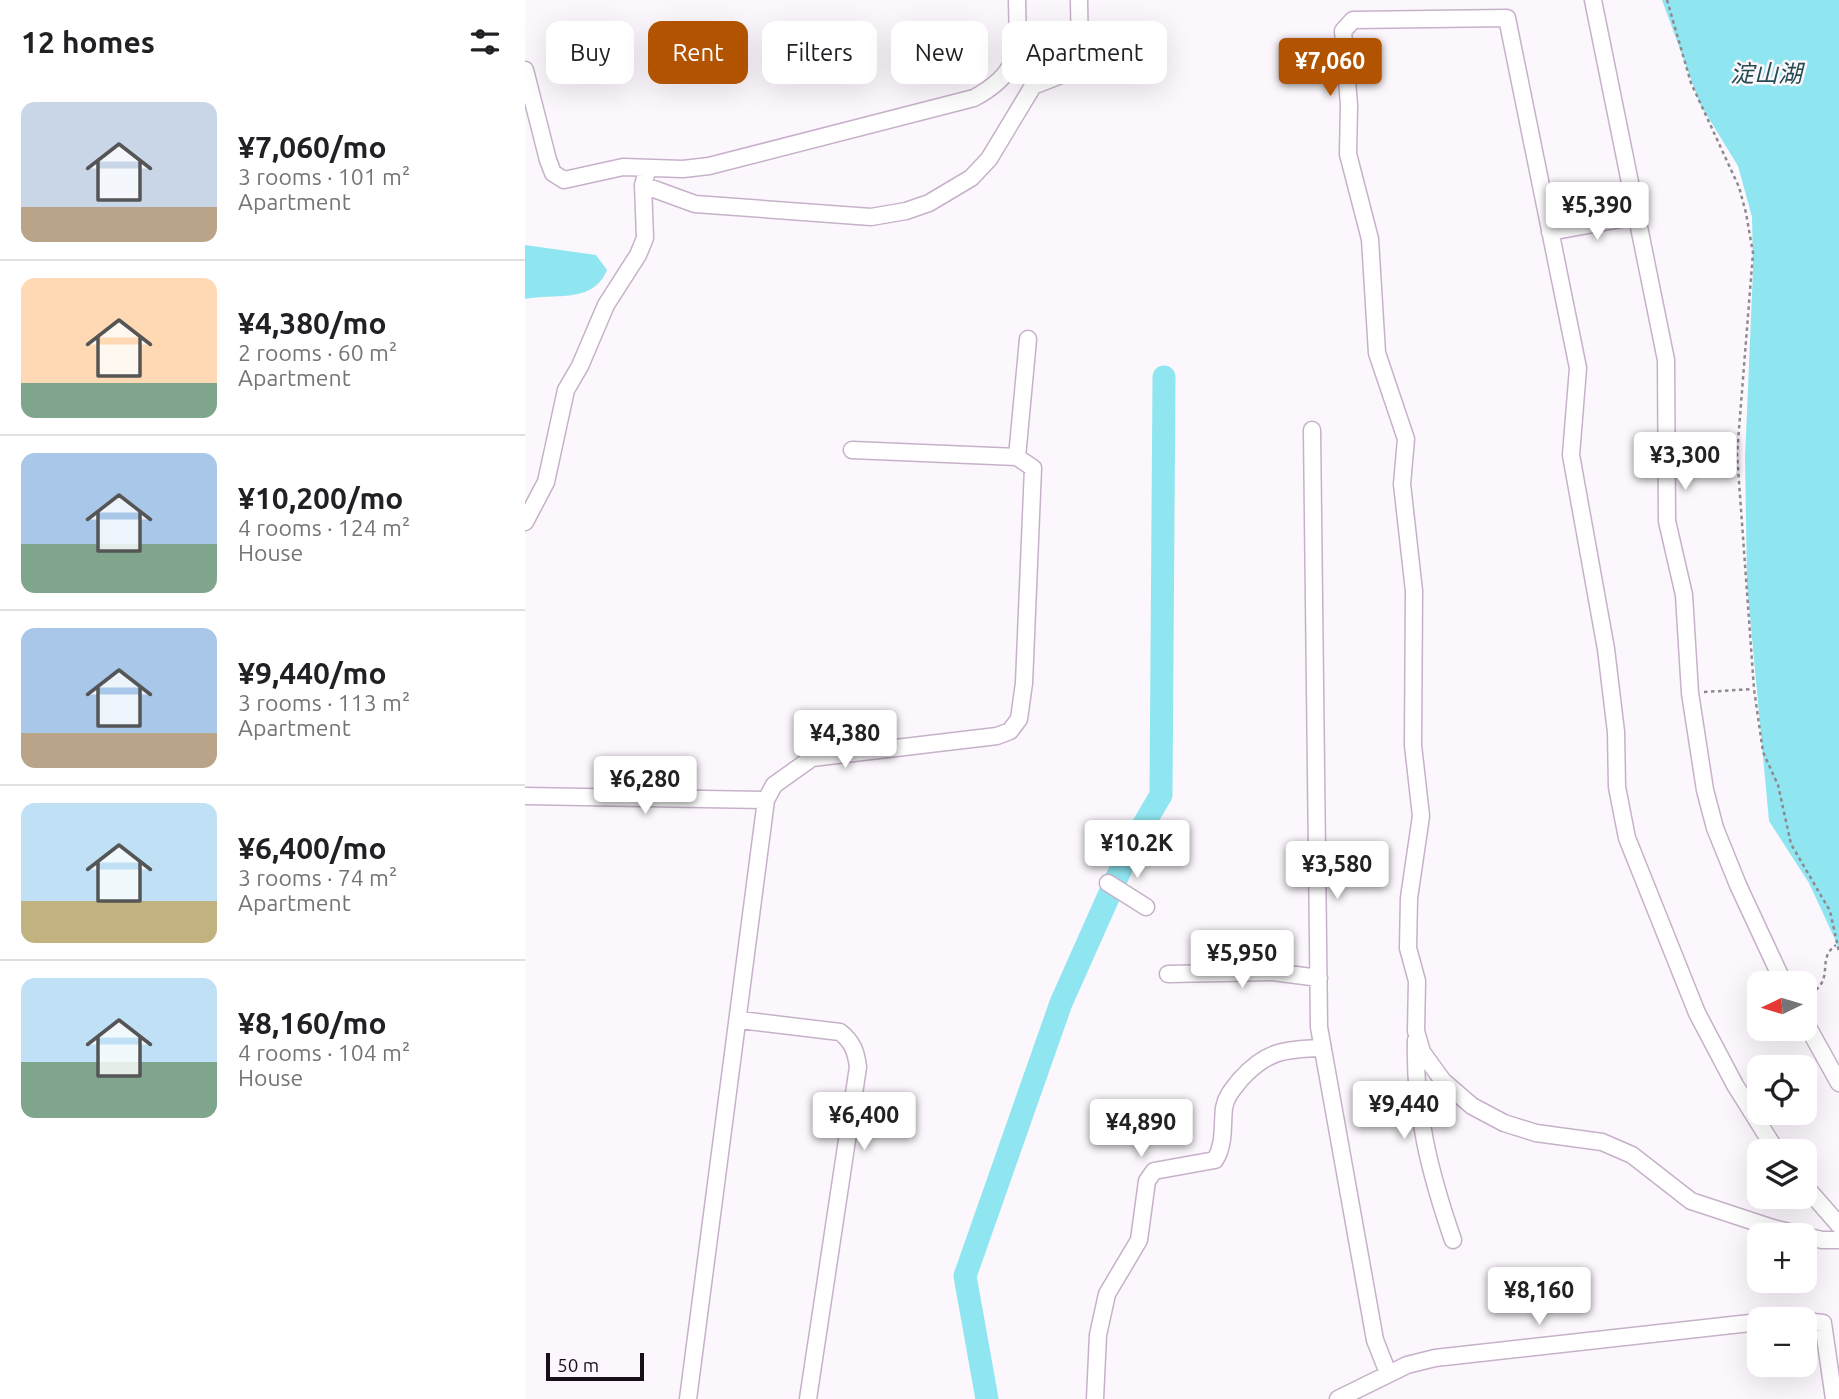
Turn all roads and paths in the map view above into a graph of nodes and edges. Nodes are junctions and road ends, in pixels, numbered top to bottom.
1 (1017, 0) edge
2 (1079, 0) edge
3 (1593, 0) edge
4 (1667, 0) edge
5 (525, 70) edge
6 (649, 167) junction
7 (643, 185) junction
8 (1637, 216) junction
9 (1551, 232) junction
10 (1027, 339) dead end
11 (1312, 430) dead end
12 (852, 450) dead end
13 (1017, 457) junction
14 (525, 522) edge
15 (1754, 689) junction
16 (1690, 692) junction
17 (525, 796) edge
18 (766, 800) junction
19 (1108, 883) dead end
20 (1146, 907) dead end
21 (1836, 945) junction
22 (1839, 952) edge
23 (1778, 971) edge
24 (1168, 974) dead end
25 (1319, 978) junction
26 (1817, 991) edge
27 (740, 1020) junction
28 (1416, 1031) junction
29 (1816, 1041) edge
30 (1322, 1048) junction
31 (1839, 1048) edge
32 (1821, 1051) junction
33 (1839, 1083) edge
34 (1450, 1087) junction
35 (1418, 1106) junction
36 (1769, 1139) edge
37 (1817, 1200) edge
38 (1839, 1225) edge
39 (1453, 1240) dead end
40 (1839, 1240) edge
41 (1817, 1322) edge
42 (1747, 1323) edge
43 (1388, 1373) junction
44 (688, 1399) edge
45 (808, 1399) edge
46 (1095, 1399) edge
47 (1338, 1399) edge
48 (1835, 1399) edge

1 - 6 street
2 - 7 street
3 - 8 street
4 - 15 path
5 - 6 street
6 - 7 street
7 - 14 street
8 - 9 street
8 - 16 street
9 - 28 street
9 - 36 street
10 - 13 street
11 - 25 street
12 - 13 street
13 - 18 street
15 - 16 path
15 - 21 path
16 - 23 street
17 - 18 street
18 - 27 street
19 - 20 street
21 - 22 path
21 - 26 path
24 - 25 street
25 - 30 street
27 - 44 street
27 - 45 street
28 - 34 street
28 - 35 street
29 - 32 street
30 - 43 street
30 - 46 street
31 - 32 street
32 - 33 street
34 - 35 street
34 - 40 street
35 - 39 street
37 - 38 street
41 - 48 street
42 - 43 street
43 - 47 street

